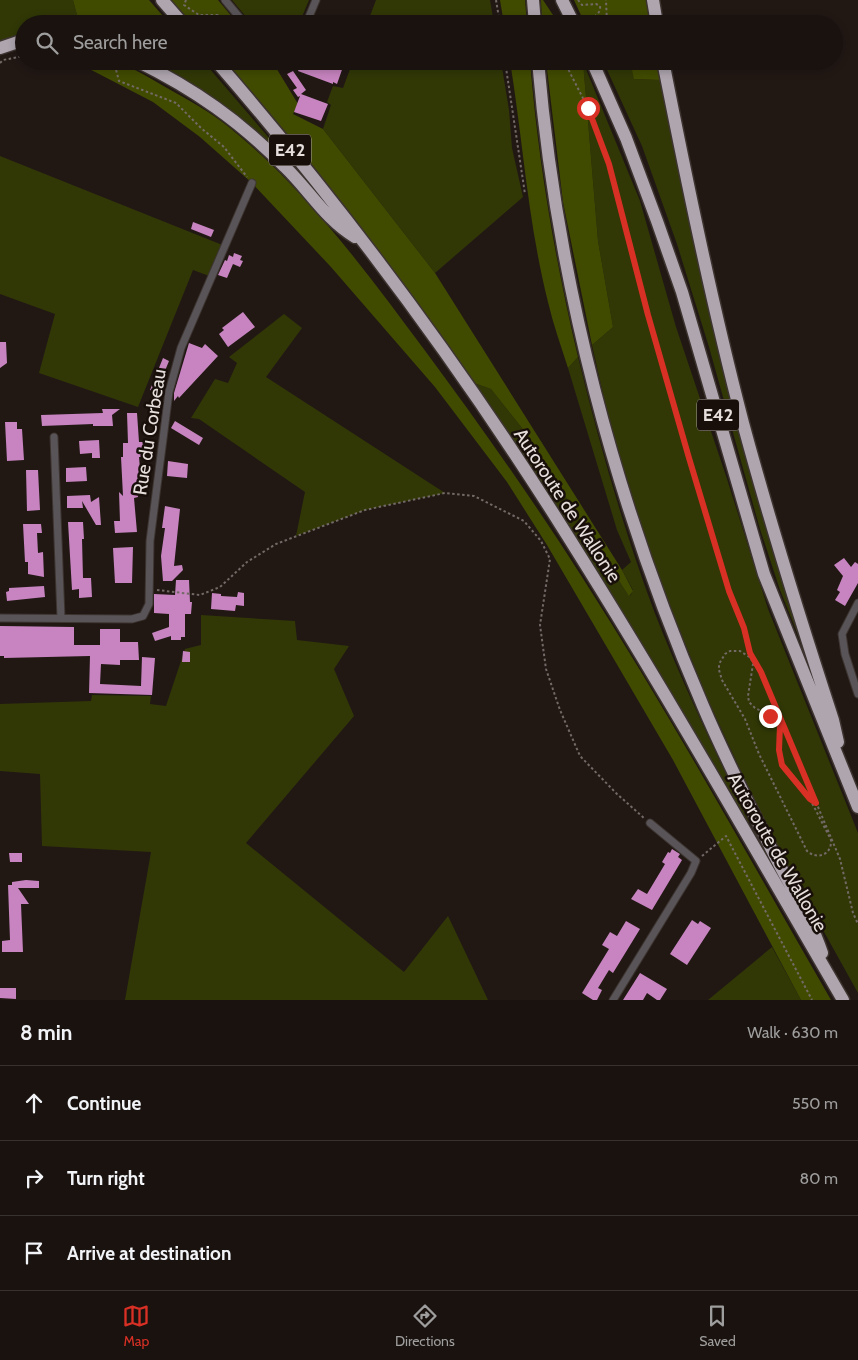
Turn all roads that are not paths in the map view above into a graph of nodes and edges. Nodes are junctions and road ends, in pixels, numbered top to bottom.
1 (162, 0) edge
2 (225, 0) edge
3 (316, 0) edge
4 (533, 0) edge
5 (562, 0) edge
6 (653, 0) edge
7 (175, 15) edge
8 (238, 15) edge
9 (310, 15) edge
10 (534, 15) edge
11 (570, 15) edge
12 (656, 15) edge
13 (15, 43) edge
14 (0, 48) edge
15 (155, 70) edge
16 (224, 70) edge
17 (539, 70) edge
18 (596, 70) edge
19 (665, 70) edge
20 (252, 184) road end
21 (361, 241) junction
22 (54, 437) dead end
23 (858, 603) edge
24 (0, 618) edge
25 (61, 618) junction
26 (858, 694) edge
27 (843, 769) junction
28 (858, 807) edge
29 (650, 823) road end
30 (830, 977) junction
31 (613, 1000) edge
32 (843, 1000) edge

1 - 7 highway
2 - 8 street
3 - 9 street
4 - 10 highway
5 - 11 highway
6 - 12 highway
13 - 14 highway
15 - 21 highway
16 - 21 highway, Autoroute de Wallonie / E42
17 - 30 highway
18 - 27 highway, E42
19 - 27 highway
20 - 25 street, Rue du Corbeau
21 - 30 highway, Autoroute de Wallonie / E42
22 - 25 street
23 - 26 street
24 - 25 street, Rue du Corbeau
27 - 28 highway, E42
29 - 31 street
30 - 32 highway, Autoroute de Wallonie / E42

